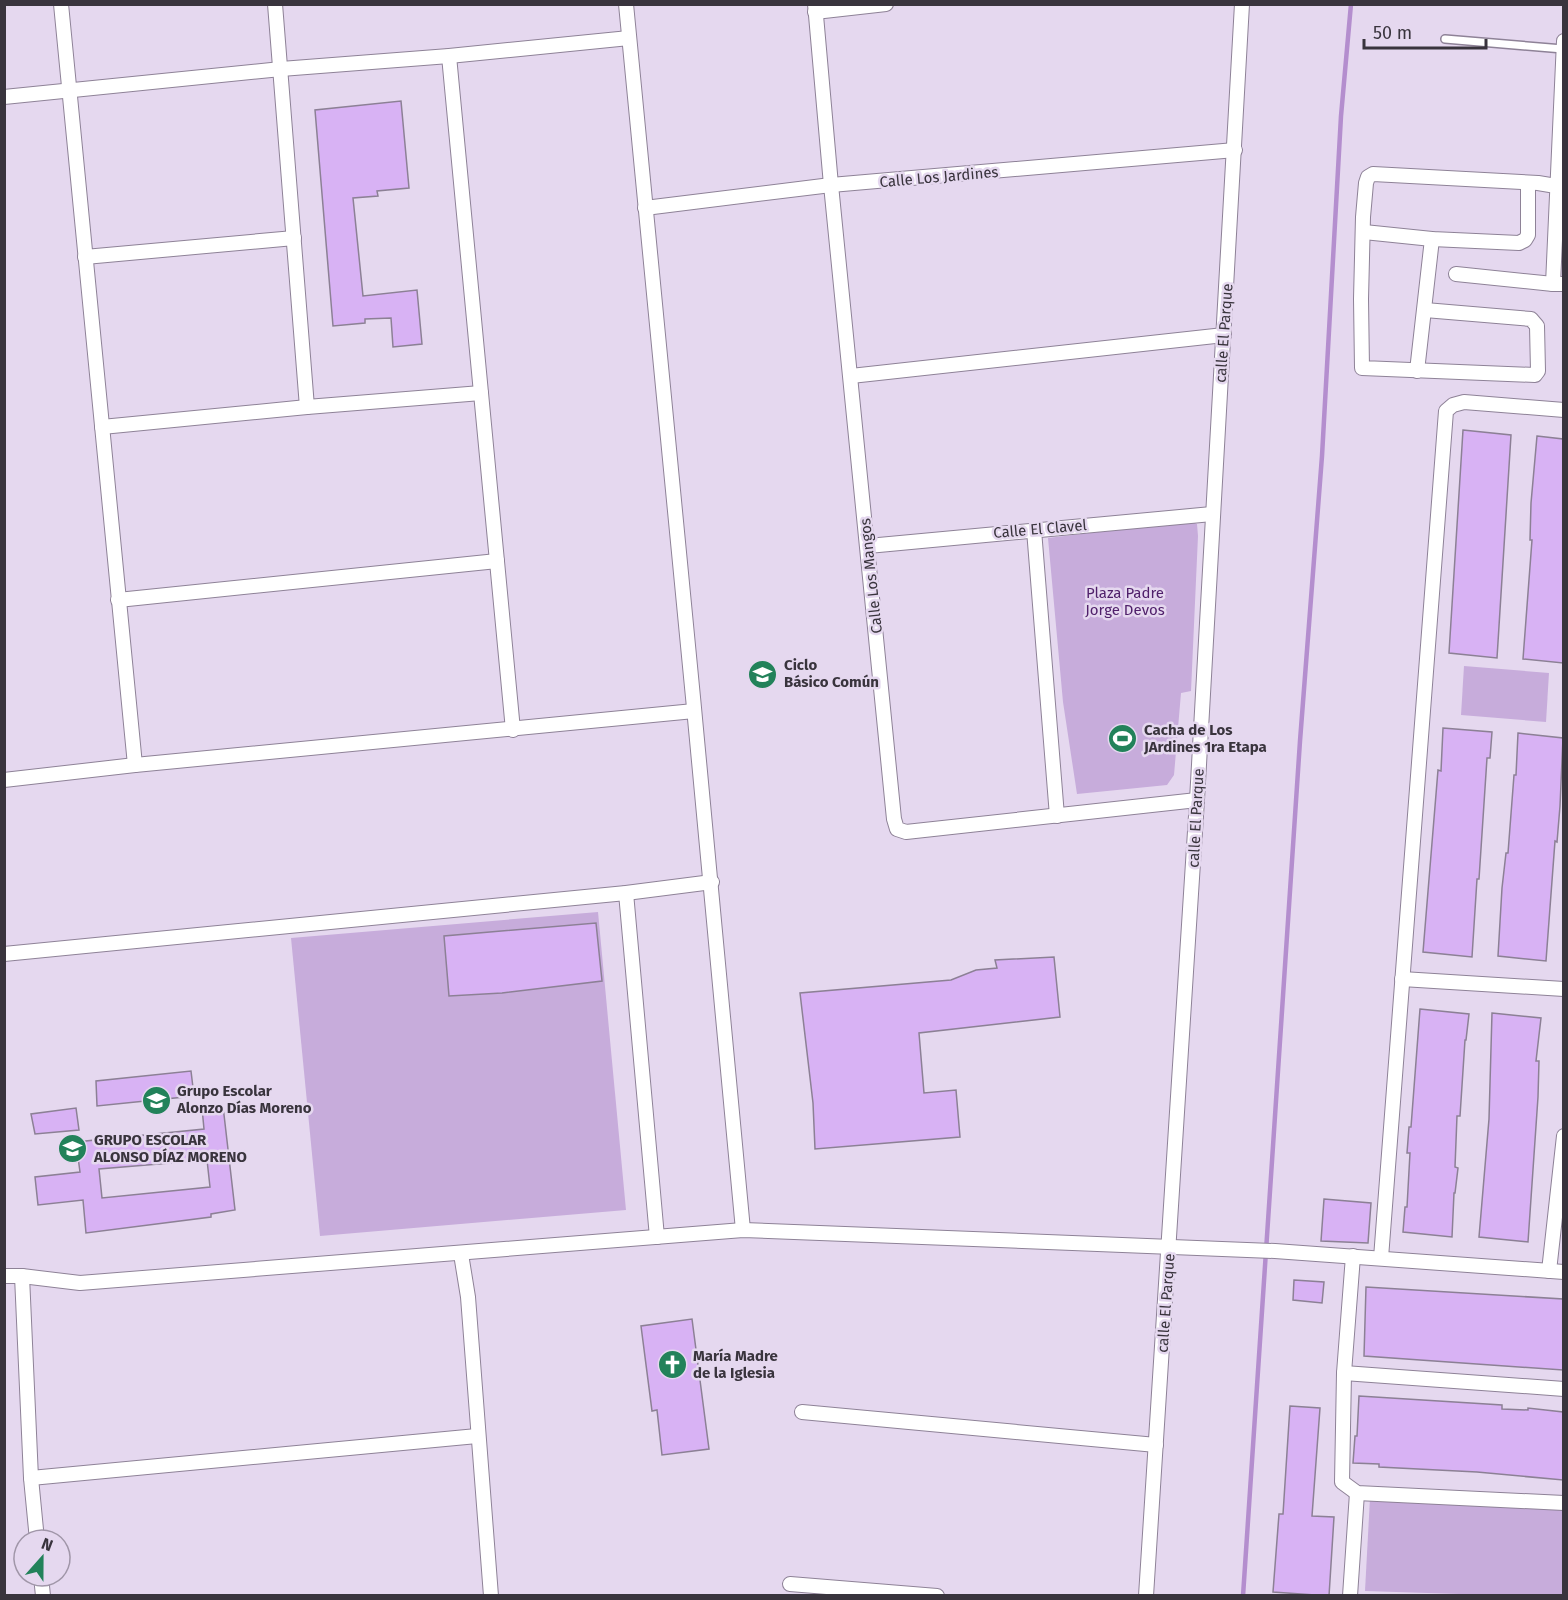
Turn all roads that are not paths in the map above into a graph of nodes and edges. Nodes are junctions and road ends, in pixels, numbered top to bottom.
1 (61, 4) edge
2 (275, 4) edge
3 (626, 4) edge
4 (886, 4) edge
5 (1242, 4) edge
6 (815, 8) edge
7 (629, 38) junction
8 (1445, 39) dead end
9 (1563, 41) edge
10 (1563, 48) edge
11 (449, 57) junction
12 (281, 69) junction
13 (69, 90) junction
14 (4, 97) edge
15 (1235, 150) junction
16 (1528, 183) junction
17 (831, 185) junction
18 (1556, 186) junction
19 (645, 208) junction
20 (1364, 232) junction
21 (294, 238) junction
22 (1432, 239) junction
23 (85, 257) junction
24 (1456, 274) dead end
25 (1558, 284) edge
26 (1425, 310) junction
27 (1224, 335) junction
28 (1417, 371) junction
29 (850, 376) junction
30 (481, 393) junction
31 (307, 407) junction
32 (1563, 410) edge
33 (102, 427) junction
34 (1212, 514) junction
35 (1034, 530) junction
36 (868, 546) junction
37 (497, 561) junction
38 (118, 600) junction
39 (694, 711) junction
40 (513, 730) junction
41 (135, 765) junction
42 (4, 780) edge
43 (1197, 800) junction
44 (1057, 816) junction
45 (712, 882) junction
46 (626, 893) junction
47 (4, 954) edge
48 (1402, 979) junction
49 (1563, 990) edge
50 (1563, 1136) edge
51 (743, 1230) junction
52 (657, 1237) junction
53 (1170, 1245) junction
54 (461, 1254) junction
55 (1353, 1256) junction
56 (1381, 1258) junction
57 (1556, 1272) edge
58 (4, 1276) edge
59 (22, 1276) junction
60 (1344, 1373) junction
61 (1563, 1389) edge
62 (802, 1412) dead end
63 (477, 1436) junction
64 (1156, 1445) junction
65 (31, 1478) junction
66 (1357, 1493) junction
67 (1563, 1503) edge
68 (36, 1528) edge
69 (789, 1584) dead end
70 (491, 1596) edge
71 (937, 1596) edge
72 (1146, 1596) edge
73 (1350, 1596) edge

1 - 13 street
2 - 12 street
3 - 7 street
4 - 6 street
5 - 15 street, calle El Parque
6 - 17 street
7 - 11 street
7 - 19 street
8 - 10 lane
9 - 10 street
10 - 18 street
11 - 12 street
11 - 30 street
12 - 13 street
12 - 21 street
13 - 14 street
13 - 23 street
15 - 17 street, Calle Los Jardines
15 - 27 street, calle El Parque
16 - 18 street
16 - 20 street
16 - 22 street
17 - 19 street, Calle Los Jardines
17 - 29 street, Calle Los Mangos
18 - 25 street
19 - 39 street
20 - 22 street
20 - 28 street
21 - 23 street
21 - 31 street
22 - 26 street
23 - 33 street
24 - 25 street
26 - 28 street
26 - 28 street
27 - 29 street
27 - 34 street, calle El Parque
29 - 36 street, Calle Los Mangos
30 - 31 street
30 - 37 street
31 - 33 street
32 - 48 street
33 - 38 street
34 - 35 street, Calle El Clavel
34 - 43 street, calle El Parque
35 - 36 street, Calle El Clavel
35 - 44 street
36 - 44 street, Calle Los Mangos
37 - 38 street
37 - 40 street
38 - 41 street
39 - 40 street
39 - 45 street
40 - 41 street
41 - 42 street
43 - 44 street, Calle Los Mangos
43 - 53 street, calle El Parque
45 - 46 street
45 - 51 street
46 - 47 street
46 - 52 street
48 - 49 street
48 - 56 street
50 - 57 street
51 - 52 street
51 - 53 street
52 - 54 street
53 - 55 street
53 - 64 street, calle El Parque
54 - 59 street
54 - 63 street
55 - 56 street
55 - 60 street
56 - 57 street
58 - 59 street
59 - 65 street
60 - 61 street
60 - 66 street
62 - 64 street
63 - 65 street
63 - 70 street
64 - 72 street, calle El Parque
65 - 68 street
66 - 67 street
66 - 73 street
69 - 71 street

